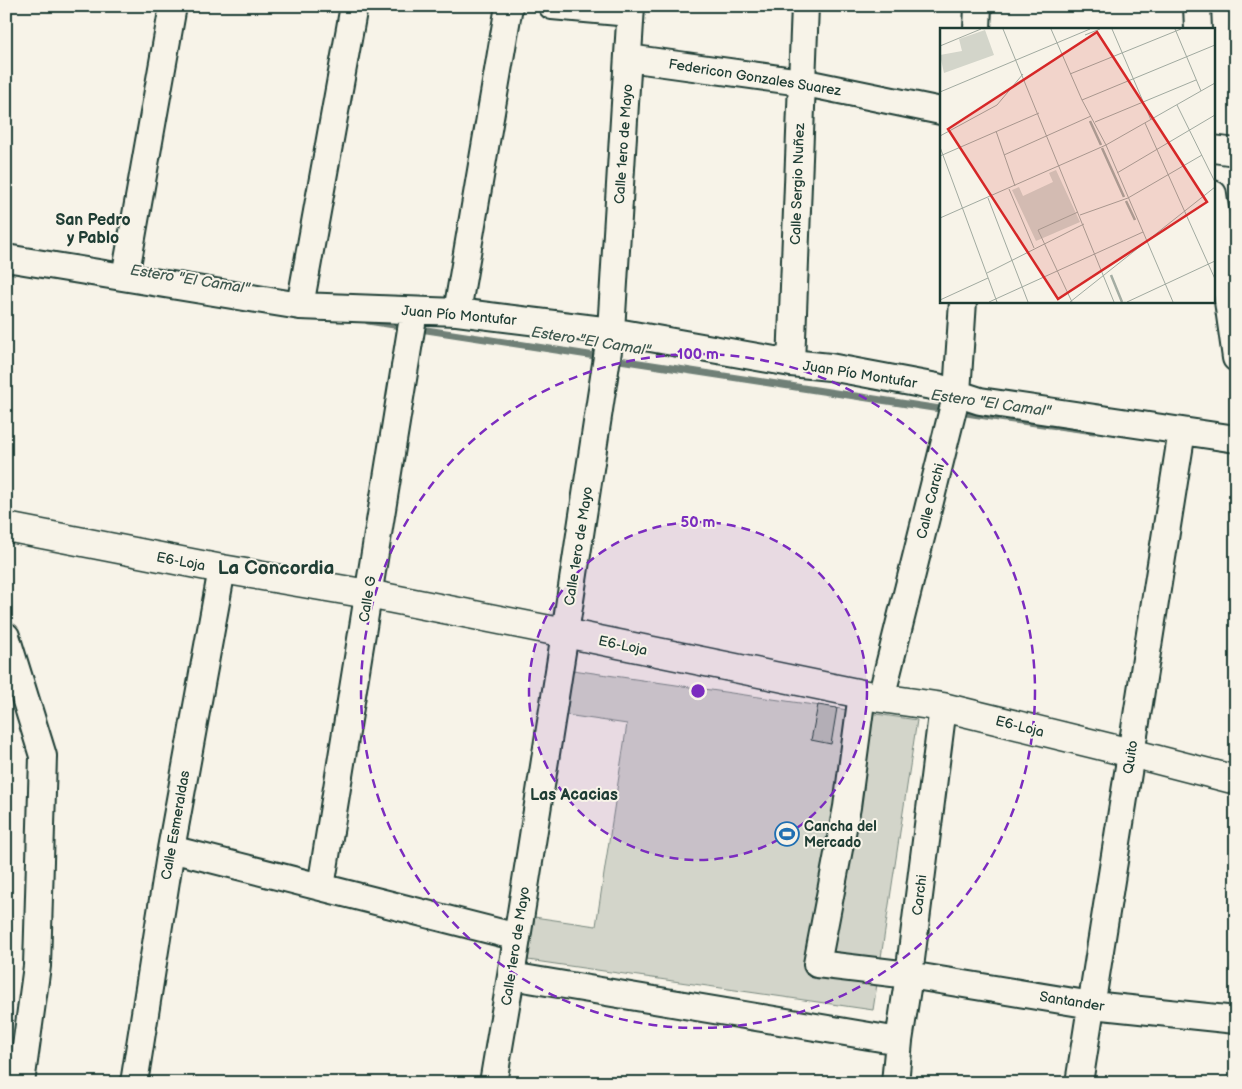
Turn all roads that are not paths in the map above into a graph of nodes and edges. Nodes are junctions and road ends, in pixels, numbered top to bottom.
1 (173, 6) edge
2 (354, 6) edge
3 (508, 6) edge
4 (552, 6) edge
5 (805, 6) edge
6 (978, 6) edge
7 (1197, 6) edge
8 (630, 10) edge
9 (977, 28) edge
10 (1198, 28) edge
11 (628, 58) junction
12 (801, 82) junction
13 (940, 111) edge
14 (1214, 149) edge
15 (1236, 152) edge
16 (1214, 201) edge
17 (6, 258) edge
18 (125, 277) junction
19 (963, 302) edge
20 (300, 306) junction
21 (414, 311) junction
22 (457, 312) junction
23 (611, 331) junction
24 (1236, 358) edge
25 (791, 363) junction
26 (957, 393) junction
27 (1182, 431) junction
28 (1236, 439) edge
29 (6, 527) edge
30 (222, 569) junction
31 (368, 594) junction
32 (565, 633) junction
33 (6, 636) edge
34 (871, 696) junction
35 (943, 707) junction
36 (1131, 753) junction
37 (1236, 780) edge
38 (171, 849) junction
39 (321, 887) junction
40 (517, 937) junction
41 (909, 975) junction
42 (511, 976) junction
43 (1092, 1004) junction
44 (1236, 1020) edge
45 (899, 1041) junction
46 (20, 1083) edge
47 (134, 1083) edge
48 (493, 1083) edge
49 (895, 1083) edge
50 (1079, 1083) edge

1 - 18 street
2 - 20 street
3 - 22 street
4 - 8 street
5 - 12 street, Calle Sergio Nuñez
6 - 9 street
7 - 10 street
8 - 11 street, Calle 1ero de Mayo
11 - 12 street, Federicon Gonzales Suarez
11 - 23 street, Calle 1ero de Mayo
12 - 13 street, Federicon Gonzales Suarez
12 - 25 street, Calle Sergio Nuñez
14 - 15 street
16 - 24 street
17 - 18 street, Juan Pío Montufar
18 - 20 street, Juan Pío Montufar
19 - 26 street, Calle Carchi
20 - 21 street, Juan Pío Montufar
21 - 22 street, Juan Pío Montufar
21 - 31 street, Calle G
22 - 23 street, Juan Pío Montufar
23 - 25 street, Juan Pío Montufar
23 - 32 street, Calle 1ero de Mayo
25 - 26 street, Juan Pío Montufar
26 - 27 street, Juan Pío Montufar
26 - 34 street, Calle Carchi
27 - 28 street, Juan Pío Montufar
27 - 36 street, Quito
29 - 30 main road, E6-Loja
30 - 31 main road, E6-Loja
30 - 38 street, Calle Esmeraldas
31 - 32 main road, E6-Loja
31 - 39 street, Calle G
32 - 34 main road, E6-Loja
32 - 40 street, Calle 1ero de Mayo
33 - 46 street
34 - 35 main road, E6-Loja
34 - 41 street, Calle Carchi
35 - 36 main road, E6-Loja
35 - 41 street, Carchi
36 - 37 main road, E6-Loja
36 - 43 street, Quito
38 - 39 street
38 - 47 street, Calle Esmeraldas
39 - 40 street
40 - 42 street, Calle 1ero de Mayo
41 - 43 street, Santander
41 - 45 street, Carchi
42 - 45 street
42 - 48 street, Calle 1ero de Mayo
43 - 44 street, Santander
43 - 50 street, Quito
45 - 49 street, Carchi

